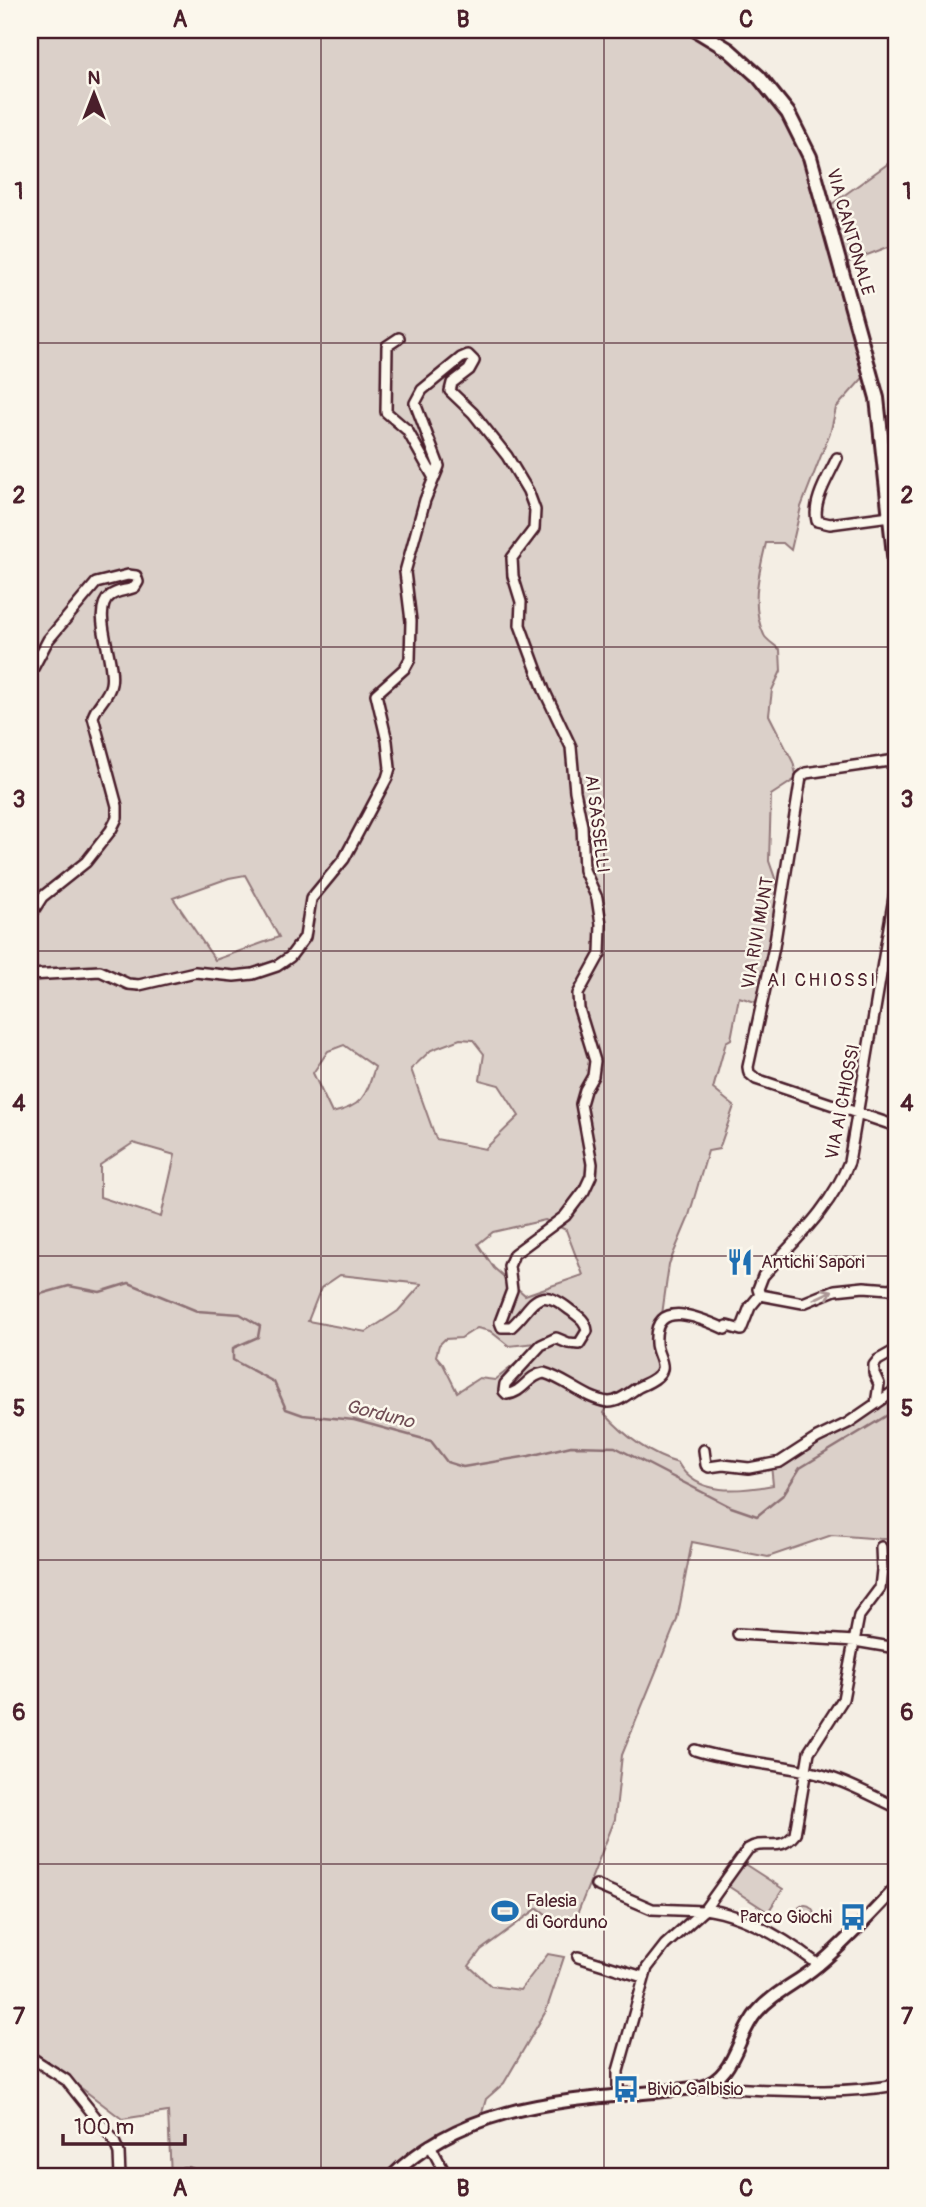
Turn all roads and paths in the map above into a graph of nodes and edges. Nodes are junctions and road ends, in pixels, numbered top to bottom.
1 (695, 30) edge
2 (398, 338) dead end
3 (837, 457) dead end
4 (434, 478) junction
5 (890, 516) junction
6 (896, 573) edge
7 (30, 674) edge
8 (896, 760) edge
9 (896, 886) edge
10 (30, 916) edge
11 (30, 975) edge
12 (859, 1113) junction
13 (896, 1126) edge
14 (891, 1288) edge
15 (760, 1295) junction
16 (674, 1314) joint
17 (896, 1350) edge
18 (896, 1390) edge
19 (876, 1404) junction
20 (704, 1450) dead end
21 (881, 1547) dead end
22 (738, 1633) dead end
23 (855, 1641) junction
24 (896, 1648) edge
25 (695, 1750) dead end
26 (806, 1771) junction
27 (896, 1807) edge
28 (596, 1885) dead end
29 (896, 1888) edge
30 (704, 1910) junction
31 (578, 1957) dead end
32 (819, 1965) junction
33 (643, 1977) junction
34 (30, 2057) edge
35 (714, 2082) junction
36 (896, 2085) edge
37 (618, 2095) junction
38 (430, 2145) junction
39 (120, 2177) edge
40 (177, 2177) edge
41 (191, 2177) edge
42 (391, 2177) edge
43 (447, 2177) edge

1 - 5 main road, VIA CANTONALE
2 - 4 street
3 - 5 street
4 - 11 street
4 - 16 street, AI SASSELLI
5 - 6 main road, VIA CANTONALE
7 - 10 street
8 - 12 street, VIA RIVI MUNT
9 - 12 street, VIA AI CHIOSSI
12 - 13 street
12 - 15 street, VIA AI CHIOSSI
15 -> 14 street
15 - 16 street, VIA AI CHIOSSI
17 - 19 street
18 - 19 street
19 - 20 street
21 - 23 street
22 - 23 street
23 - 24 street
23 - 26 street
25 - 26 street
26 - 27 street
26 - 30 street
28 - 30 street
29 - 32 street
30 - 32 street
30 - 33 street
31 - 33 street
32 - 35 street
33 - 37 street
34 - 39 street
35 - 36 street
35 - 37 street
37 - 38 street
38 - 42 street
38 - 43 street
40 - 41 street

